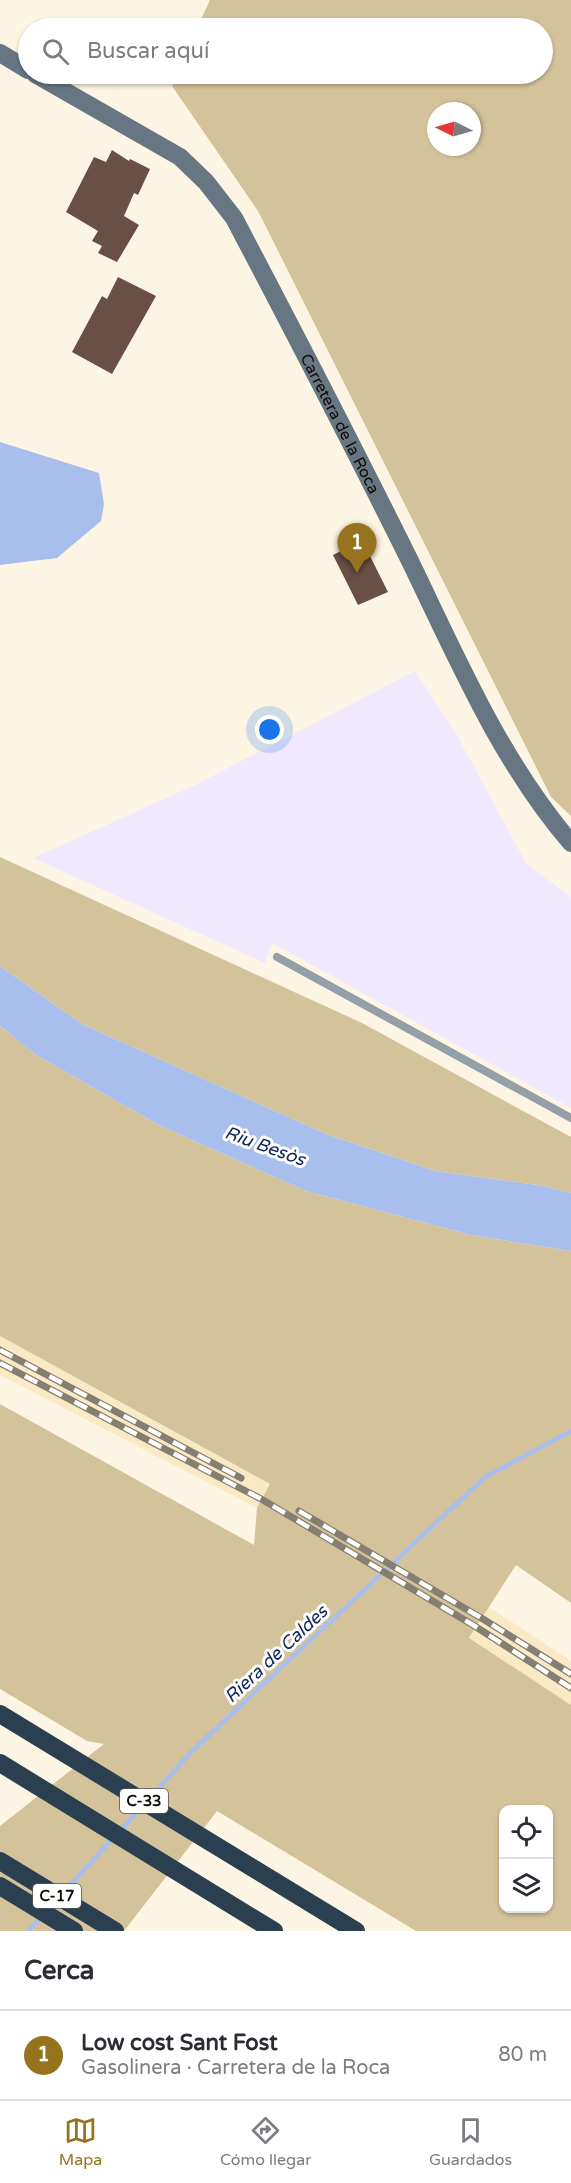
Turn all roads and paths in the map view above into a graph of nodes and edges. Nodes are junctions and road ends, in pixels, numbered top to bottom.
1 (0, 54) edge
2 (18, 64) edge
3 (52, 84) edge
4 (571, 843) edge
5 (277, 957) dead end
6 (571, 1118) edge
7 (0, 1713) edge
8 (4, 1766) edge
9 (0, 1861) edge
10 (0, 1886) edge
11 (74, 1931) edge
12 (115, 1931) edge
13 (274, 1931) edge
14 (356, 1931) edge

1 - 2 street
3 - 4 street, Carretera de la Roca
5 - 6 lane
7 - 14 highway, C-33
8 - 13 highway, C-33
9 - 12 highway, C-17
10 - 11 highway, C-17

